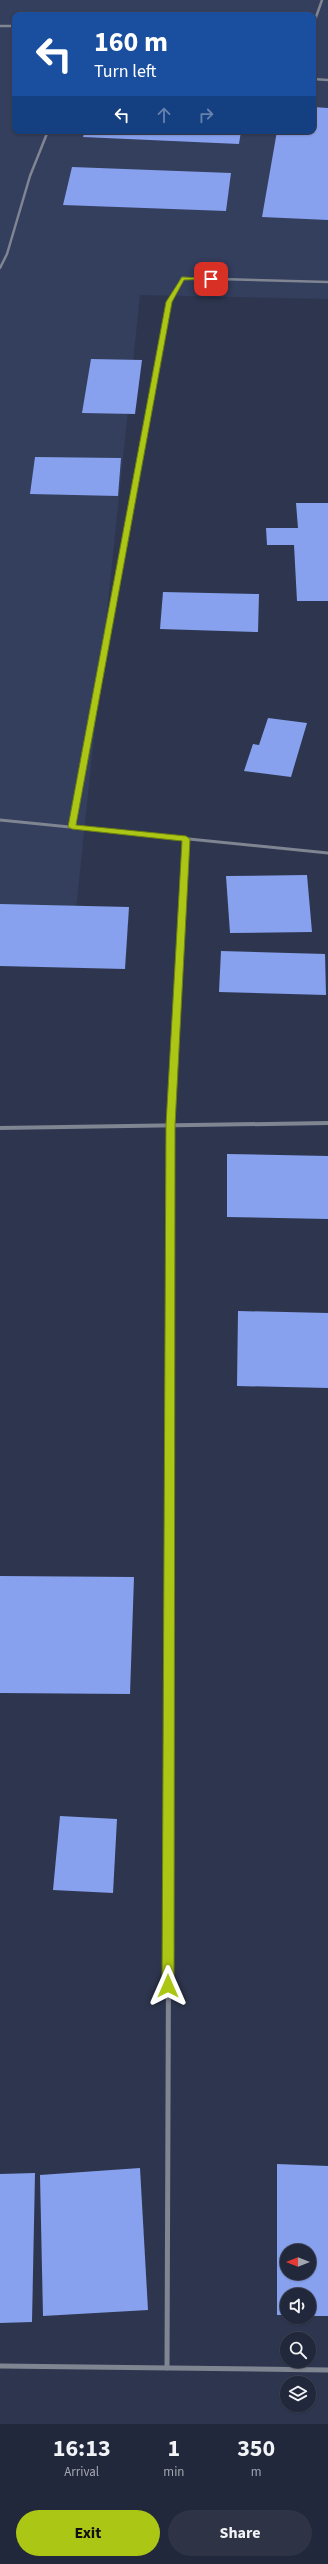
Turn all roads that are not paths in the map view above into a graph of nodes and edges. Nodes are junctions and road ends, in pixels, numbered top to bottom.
1 (322, 0) edge
2 (316, 15) edge
3 (0, 26) edge
4 (12, 26) edge
5 (316, 79) edge
6 (328, 80) edge
7 (47, 134) edge
8 (0, 268) edge
9 (328, 282) edge
10 (0, 820) edge
11 (72, 827) junction
12 (186, 839) junction
13 (328, 853) edge
14 (328, 1123) edge
15 (171, 1125) junction
16 (0, 1128) edge
17 (0, 2366) edge
18 (167, 2368) junction
19 (328, 2370) edge

1 - 2 street
3 - 4 street
5 - 6 street
7 - 8 street
9 - 11 street
10 - 11 street
11 - 12 street
12 - 13 street
12 - 15 street
14 - 15 street
15 - 16 street
15 - 18 street
17 - 18 street
18 - 19 street

